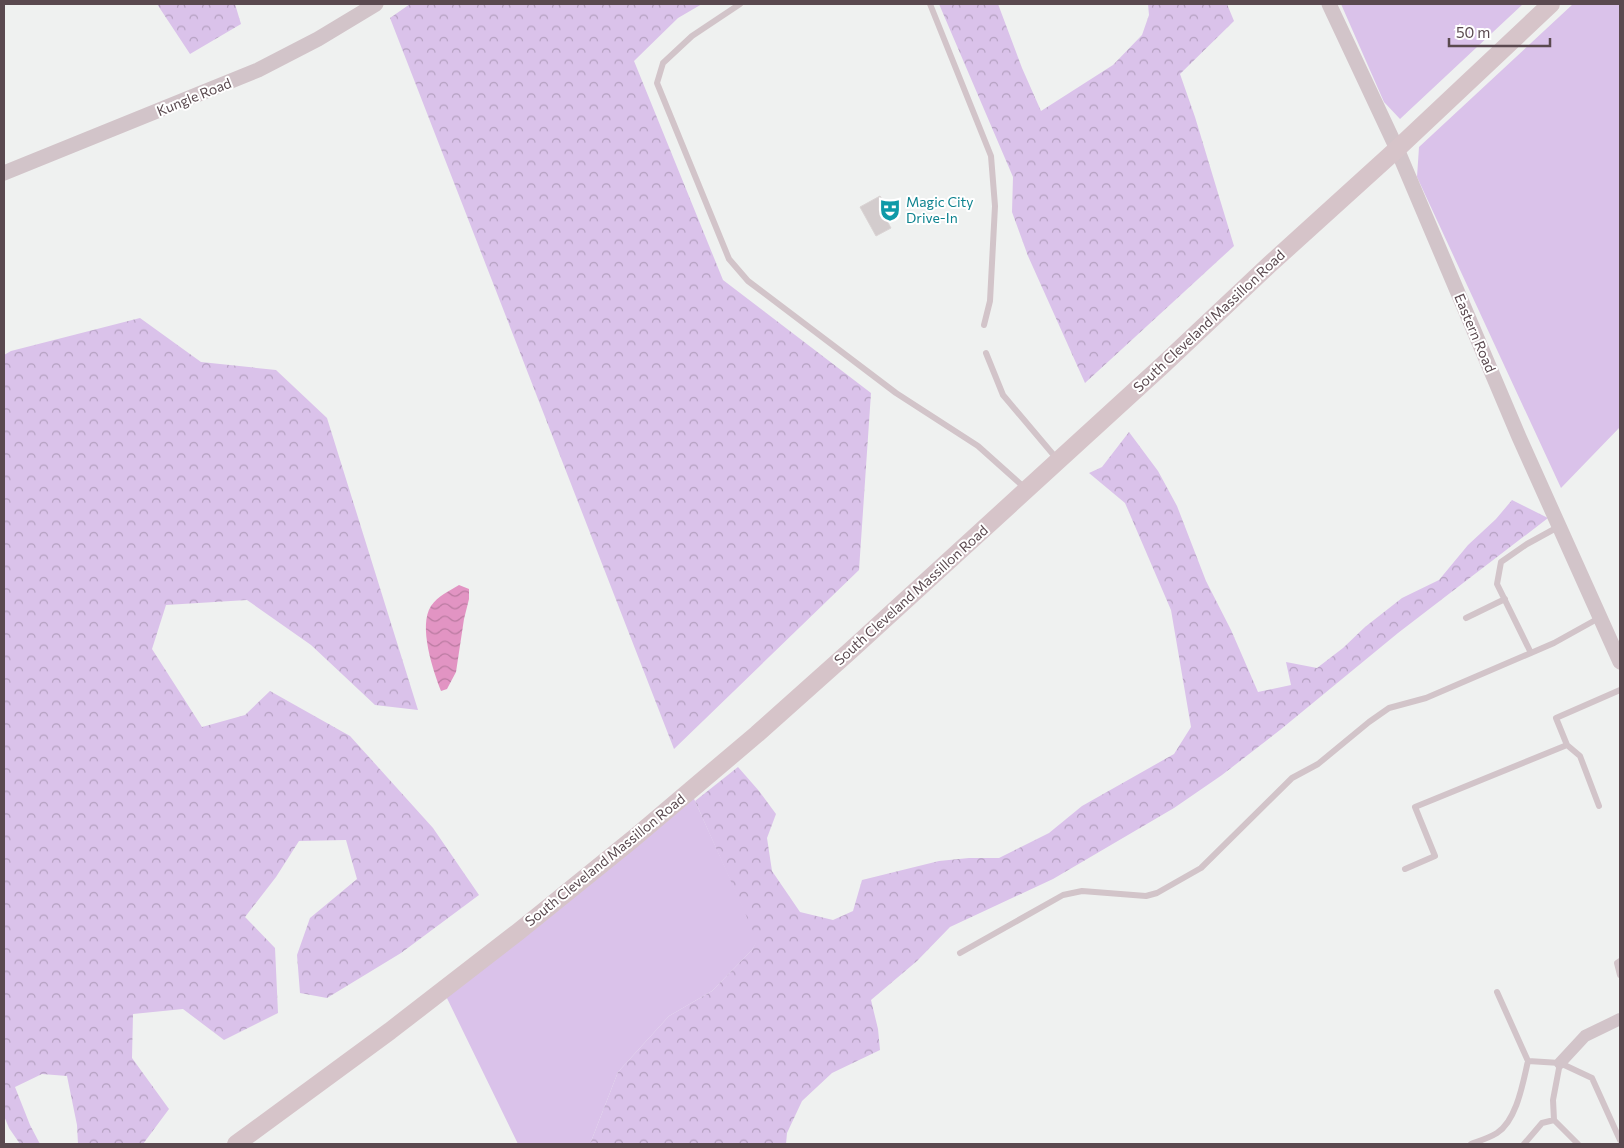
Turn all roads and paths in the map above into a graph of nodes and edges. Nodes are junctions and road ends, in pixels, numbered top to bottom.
1 (376, 4) edge
2 (740, 4) edge
3 (930, 4) edge
4 (1329, 4) edge
5 (1551, 4) edge
6 (1397, 149) junction
7 (4, 173) edge
8 (984, 325) dead end
9 (986, 354) dead end
10 (1059, 460) junction
11 (1026, 490) junction
12 (1559, 526) junction
13 (1505, 599) junction
14 (1466, 618) dead end
15 (1600, 618) junction
16 (1531, 653) junction
17 (1620, 662) edge
18 (1620, 690) edge
19 (1567, 745) junction
20 (1599, 806) dead end
21 (1405, 869) dead end
22 (960, 953) dead end
23 (1620, 961) edge
24 (1620, 976) edge
25 (1497, 992) dead end
26 (1620, 1019) edge
27 (1528, 1060) junction
28 (1560, 1063) junction
29 (1554, 1120) junction
30 (1620, 1140) edge
31 (236, 1144) edge
32 (1471, 1144) edge
33 (1524, 1144) edge
34 (1578, 1144) edge

1 - 7 street, Kungle Road
2 - 11 lane
3 - 8 lane
4 - 6 street, Eastern Road
5 - 6 main road, South Cleveland Massillon Road
6 - 10 main road, South Cleveland Massillon Road
6 - 12 street, Eastern Road
9 - 10 lane
10 - 11 main road, South Cleveland Massillon Road
11 - 31 main road, South Cleveland Massillon Road
12 - 13 lane
12 - 15 street, Eastern Road
13 - 14 lane
13 - 16 lane
15 - 16 lane
15 - 17 street, Eastern Road
16 - 22 lane
18 - 19 lane
19 - 20 lane
19 - 21 lane
23 - 24 lane
25 - 27 lane
26 - 28 street
27 - 28 lane
27 - 32 lane
28 - 29 lane
28 - 30 lane
29 - 33 lane
29 - 34 lane

